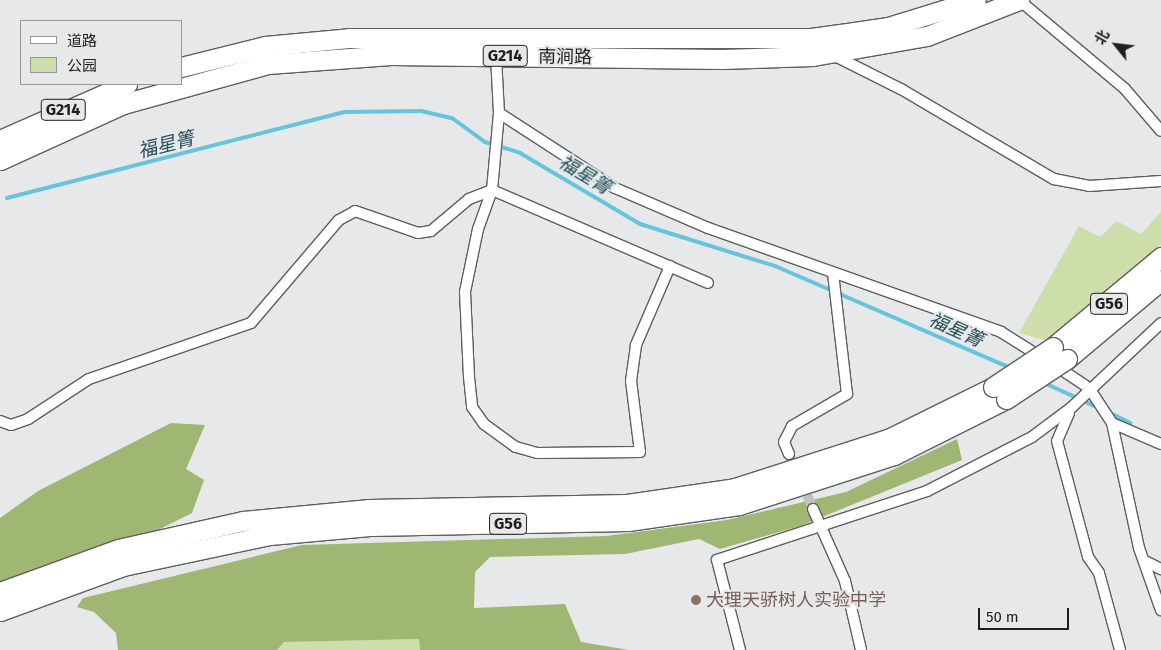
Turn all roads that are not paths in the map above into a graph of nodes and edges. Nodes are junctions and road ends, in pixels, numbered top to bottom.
1 (976, 0) edge
2 (1019, 0) edge
3 (497, 47) junction
4 (830, 54) junction
5 (182, 67) edge
6 (125, 85) edge
7 (499, 113) junction
8 (1161, 130) edge
9 (0, 140) edge
10 (0, 160) edge
11 (1161, 181) edge
12 (492, 190) junction
13 (1161, 257) edge
14 (670, 266) junction
15 (833, 273) junction
16 (1161, 280) edge
17 (708, 283) dead end
18 (1161, 323) edge
19 (1060, 353) junction
20 (1087, 391) junction
21 (1000, 393) junction
22 (1072, 408) junction
23 (0, 421) edge
24 (1112, 423) junction
25 (1161, 444) edge
26 (789, 454) tunnel mouth
27 (813, 509) tunnel mouth
28 (820, 529) junction
29 (1147, 562) junction
30 (1161, 569) edge
31 (0, 592) edge
32 (1161, 610) edge
33 (0, 611) edge
34 (740, 650) edge
35 (862, 650) edge
36 (1120, 650) edge

1 - 3 highway, 南涧路 / G214
2 - 4 highway, 南涧路 / G214
2 - 8 street
3 - 4 highway, 南涧路 / G214
3 - 5 highway, 南涧路 / G214
3 - 7 street
3 - 10 highway, 南涧路 / G214
4 - 11 street
6 - 9 highway, G214
7 - 12 street
7 - 15 street
12 - 14 street
12 - 14 street
12 - 23 street
13 - 19 highway, G56
14 - 17 street
15 - 20 street
15 - 26 street
16 - 19 highway, G56
18 - 20 street
19 - 21 highway, G56, bridge
20 - 22 street
20 - 24 street
21 - 31 highway, G56
21 - 33 highway, G56
22 - 28 street
22 - 36 street
24 - 25 street
24 - 29 street
27 - 28 street
28 - 34 street
28 - 35 street
29 - 30 street
29 - 32 street

